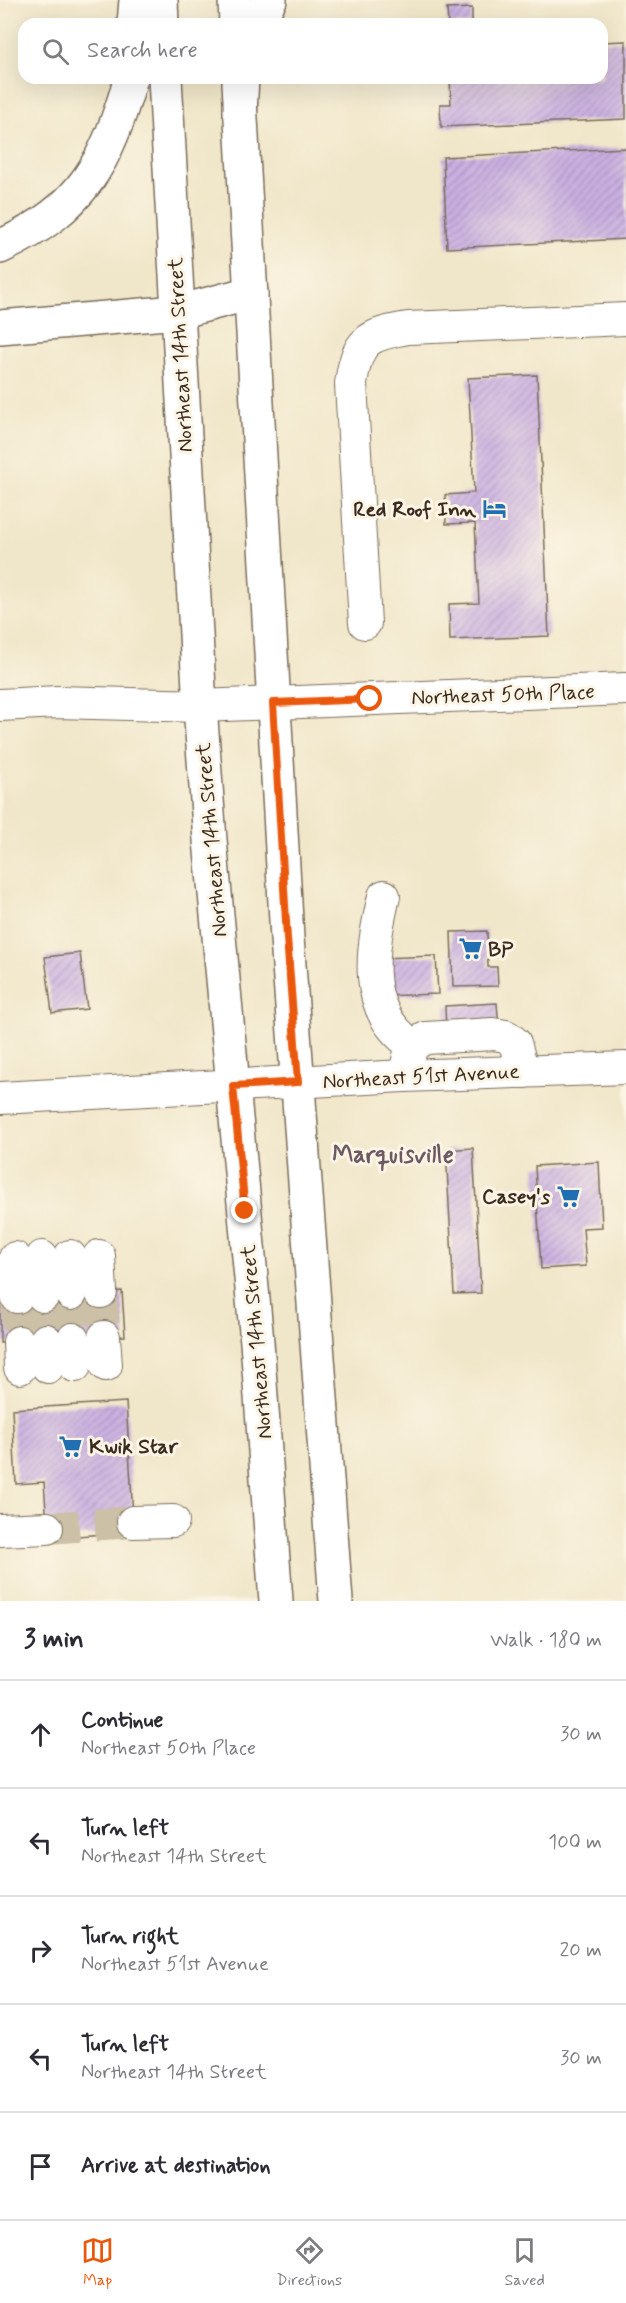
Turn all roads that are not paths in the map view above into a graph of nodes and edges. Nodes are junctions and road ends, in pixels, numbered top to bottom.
1 (136, 0) edge
2 (161, 0) edge
3 (235, 0) edge
4 (270, 0) edge
5 (134, 18) edge
6 (162, 18) edge
7 (236, 18) edge
8 (260, 18) edge
9 (129, 84) edge
10 (165, 84) edge
11 (240, 84) edge
12 (0, 247) edge
13 (251, 293) junction
14 (178, 312) junction
15 (626, 319) edge
16 (0, 327) edge
17 (365, 623) dead end
18 (626, 689) edge
19 (273, 703) junction
20 (0, 705) edge
21 (200, 706) junction
22 (384, 896) dead end
23 (412, 1045) junction
24 (626, 1068) edge
25 (523, 1072) junction
26 (404, 1076) junction
27 (298, 1082) junction
28 (233, 1086) junction
29 (0, 1098) edge
30 (56, 1257) joint
31 (172, 1521) dead end
32 (133, 1522) tunnel mouth
33 (47, 1527) tunnel mouth
34 (0, 1530) edge
35 (276, 1601) edge
36 (336, 1601) edge

1 - 5 main road
2 - 6 main road
3 - 7 main road
4 - 8 main road
9 - 12 main road
10 - 14 main road, Northeast 14th Street
11 - 13 main road
13 - 14 main road
13 - 19 main road
14 - 16 main road
14 - 21 main road, Northeast 14th Street
15 - 17 street
18 - 19 street, Northeast 50th Place
19 - 21 street, Northeast 50th Place
19 - 27 main road
20 - 21 street, Northeast 50th Place
21 - 28 main road, Northeast 14th Street
22 - 23 street
23 - 25 street
23 - 26 street
24 - 25 street, Northeast 51st Avenue
25 - 26 street, Northeast 51st Avenue
26 - 27 street, Northeast 51st Avenue
27 - 28 street, Northeast 51st Avenue
27 - 36 main road
28 - 29 street, Northeast 51st Avenue
28 - 35 main road, Northeast 14th Street
30 - 30 street
31 - 32 street
33 - 34 street

